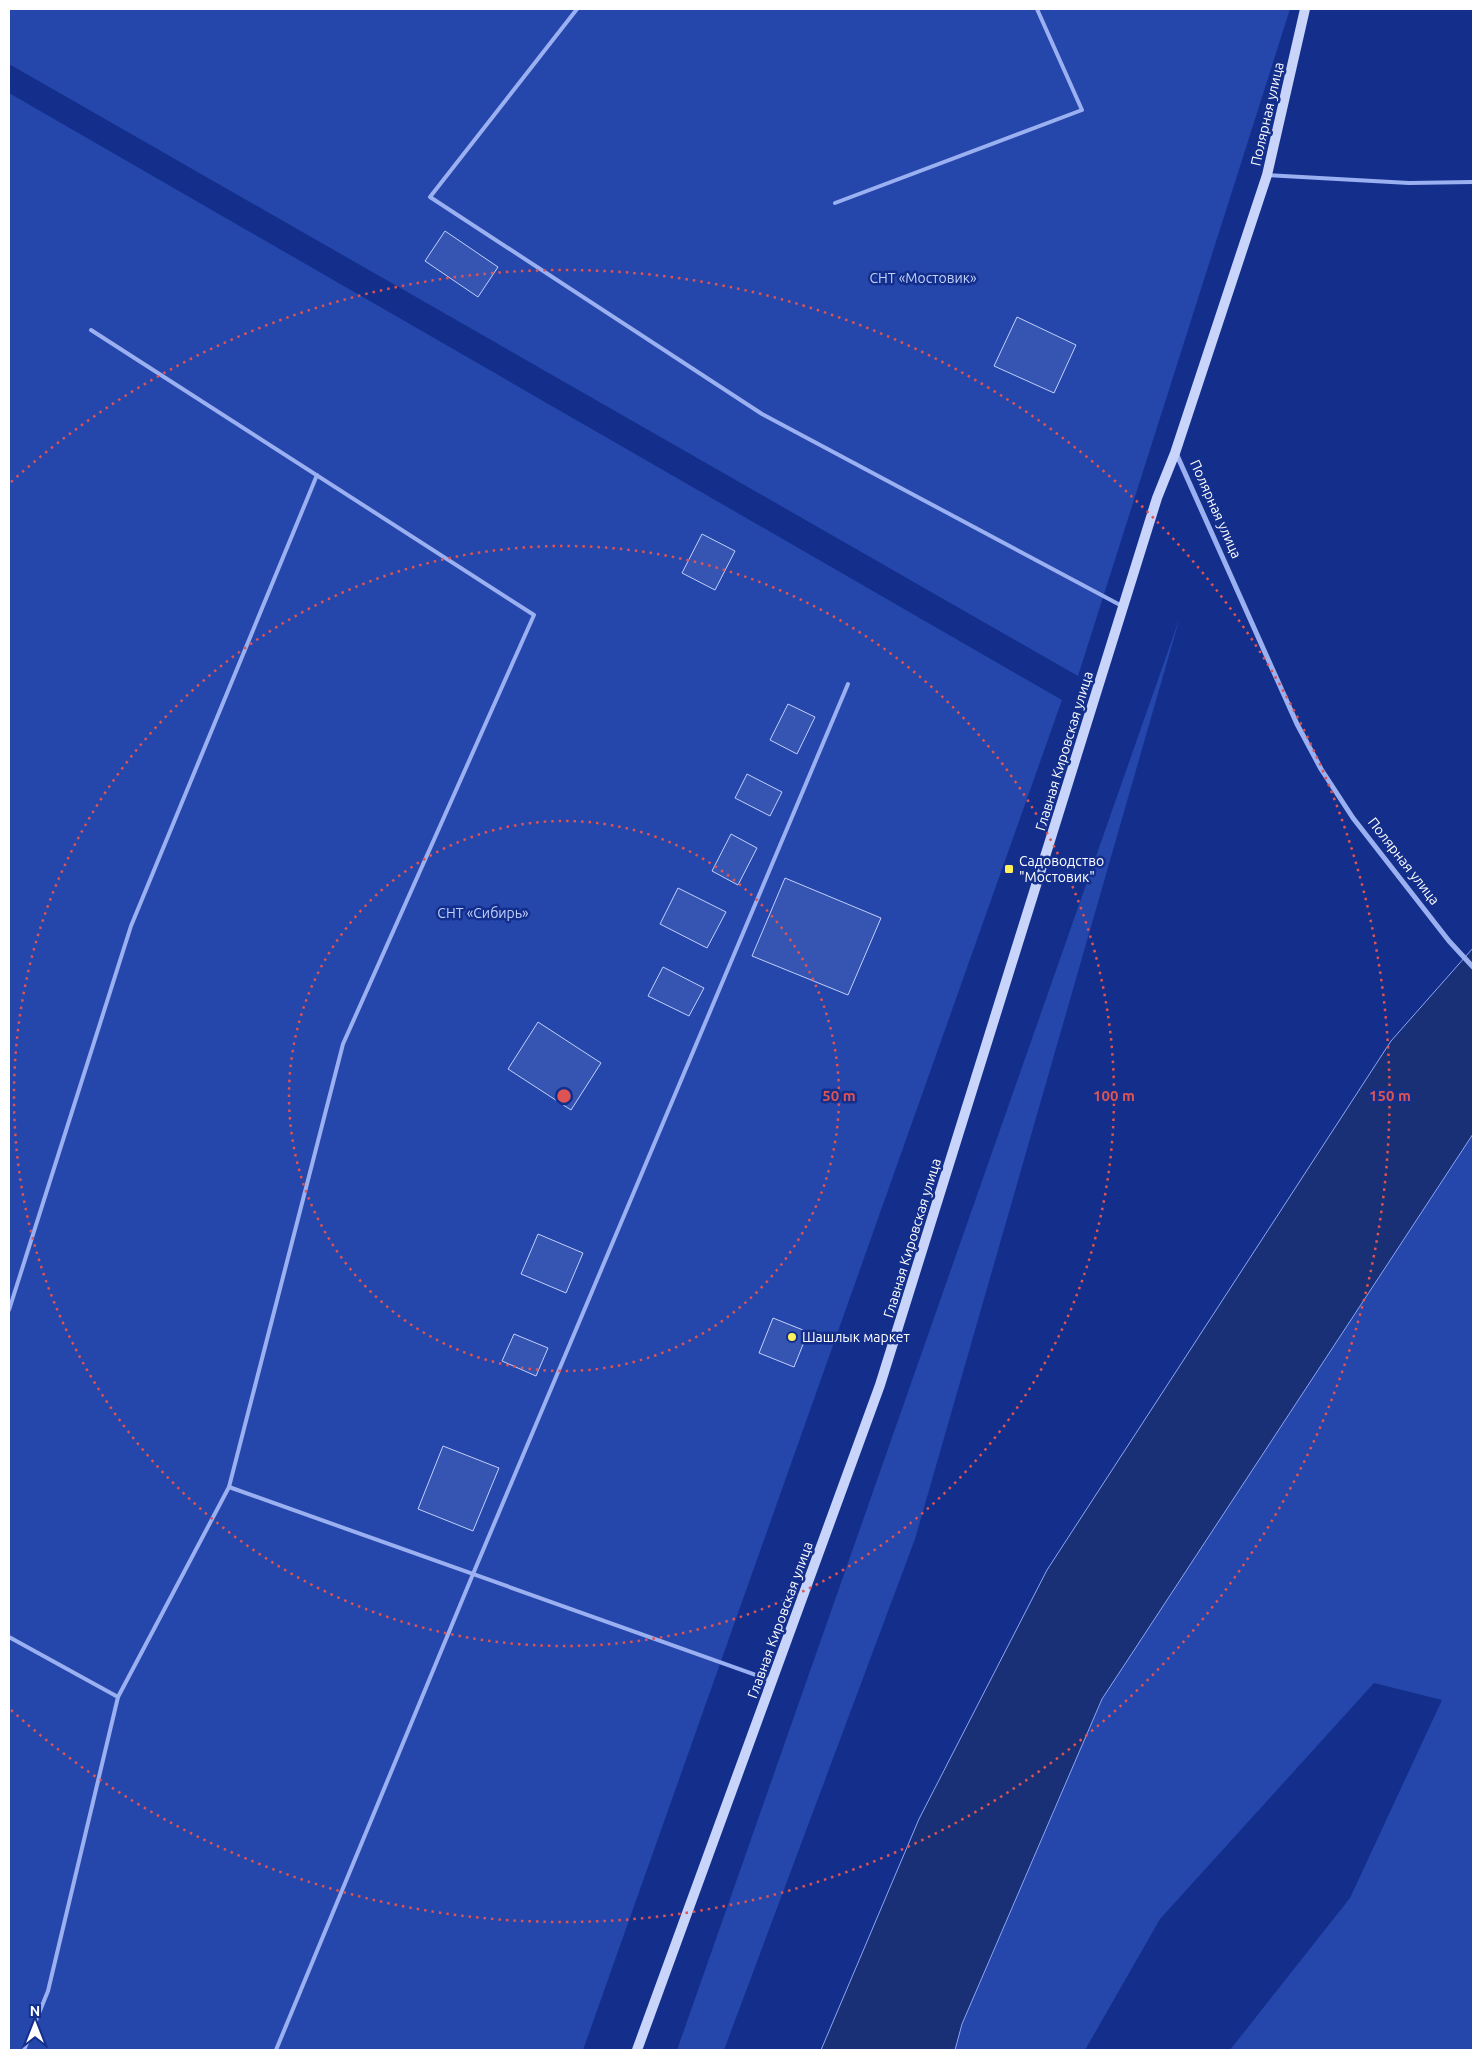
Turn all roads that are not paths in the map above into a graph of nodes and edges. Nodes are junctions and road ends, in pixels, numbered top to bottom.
1 (577, 9) edge
2 (1037, 9) edge
3 (1304, 9) edge
4 (1267, 175) junction
5 (1473, 182) edge
6 (835, 203) dead end
7 (91, 330) dead end
8 (1175, 453) junction
9 (317, 476) junction
10 (1124, 606) junction
11 (848, 684) dead end
12 (1473, 967) edge
13 (9, 1310) edge
14 (230, 1487) junction
15 (473, 1574) junction
16 (9, 1638) edge
17 (772, 1681) junction
18 (118, 1697) junction
19 (24, 2050) edge
20 (276, 2050) edge
21 (637, 2050) edge

1 - 10 lane
2 - 6 lane
3 - 4 main road, Полярная улица
4 - 5 lane
4 - 8 main road, Полярная улица
7 - 9 lane
8 - 10 main road, Главная Кировская улица
8 - 12 street, Полярная улица
9 - 13 lane
9 - 14 lane
10 - 17 main road, Главная Кировская улица
11 - 15 lane
14 - 15 lane
14 - 18 lane
15 - 17 lane
15 - 20 lane
16 - 18 lane
17 - 21 main road, Главная Кировская улица
18 - 19 lane

